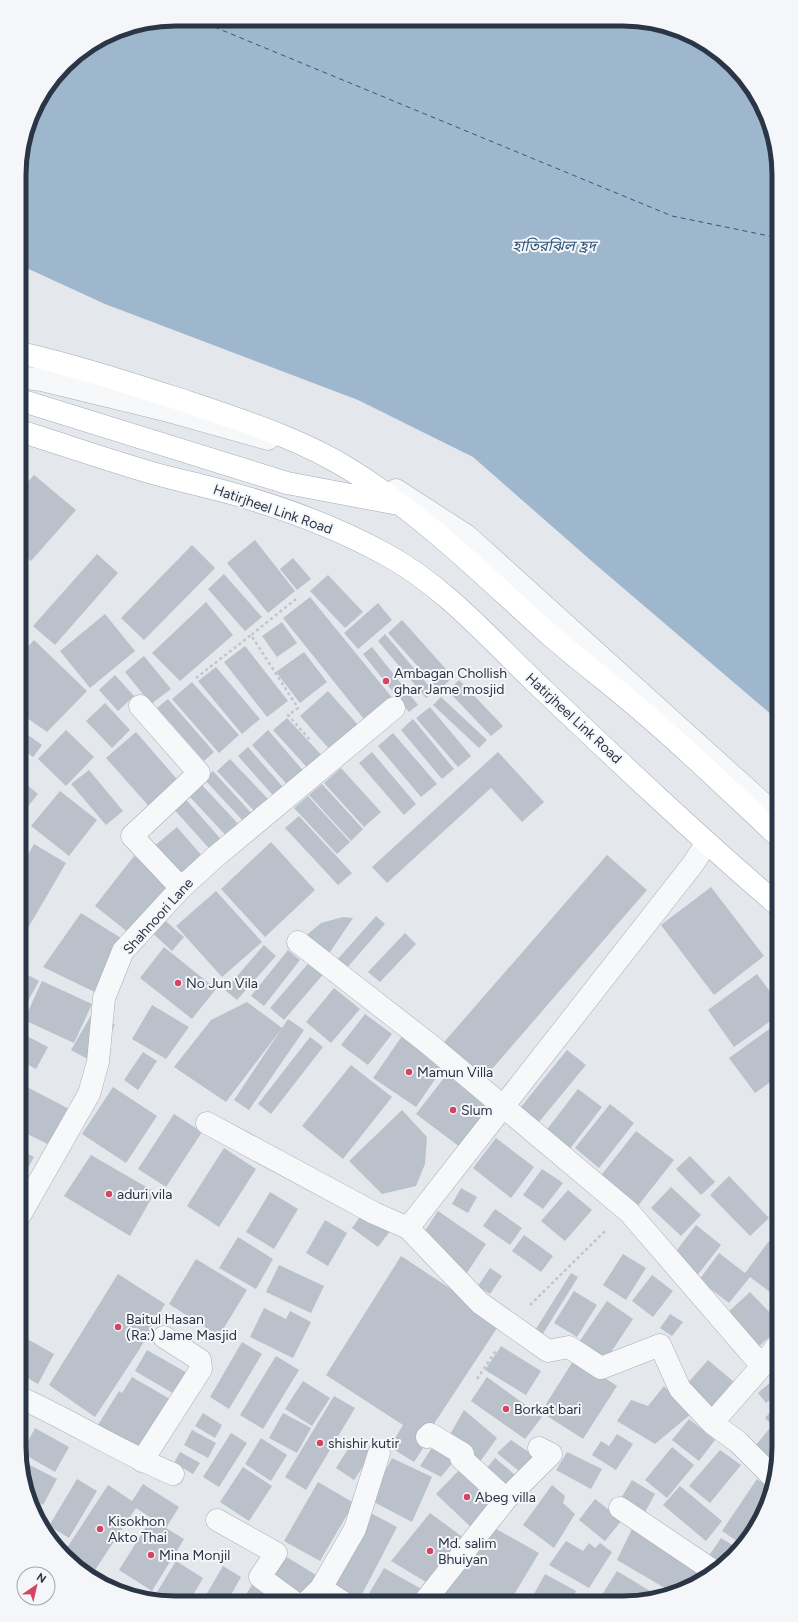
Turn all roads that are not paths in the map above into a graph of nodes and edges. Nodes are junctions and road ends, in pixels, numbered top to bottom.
1 (26, 355) edge
2 (26, 378) edge
3 (26, 402) edge
4 (26, 433) edge
5 (400, 504) junction
6 (140, 706) dead end
7 (394, 708) dead end
8 (772, 812) edge
9 (772, 831) edge
10 (706, 844) junction
11 (181, 888) junction
12 (772, 900) edge
13 (298, 942) dead end
14 (504, 1107) junction
15 (207, 1123) dead end
16 (26, 1205) edge
17 (408, 1228) junction
18 (164, 1337) dead end
19 (772, 1352) edge
20 (762, 1366) junction
21 (26, 1400) edge
22 (712, 1423) junction
23 (427, 1437) dead end
24 (538, 1448) dead end
25 (379, 1453) dead end
26 (142, 1461) junction
27 (173, 1474) dead end
28 (770, 1474) edge
29 (506, 1499) junction
30 (620, 1508) dead end
31 (217, 1520) dead end
32 (710, 1568) edge
33 (314, 1595) edge
34 (286, 1596) edge
35 (429, 1596) edge

1 - 5 main road
2 - 8 street
3 - 5 main road
4 - 10 main road, Hatirjheel Link Road
5 - 9 main road
6 - 11 street
7 - 11 street, Shahnoori Lane
10 - 12 main road, Hatirjheel Link Road
10 - 14 street
11 - 16 street, Shahnoori Lane
13 - 14 street
14 - 17 street
14 - 20 street
15 - 17 street
17 - 22 street
18 - 26 street
19 - 20 street
20 - 22 street
21 - 26 street
22 - 28 street
23 - 29 street
24 - 29 street
25 - 33 street
26 - 27 street
29 - 35 street
30 - 32 street
31 - 34 street

